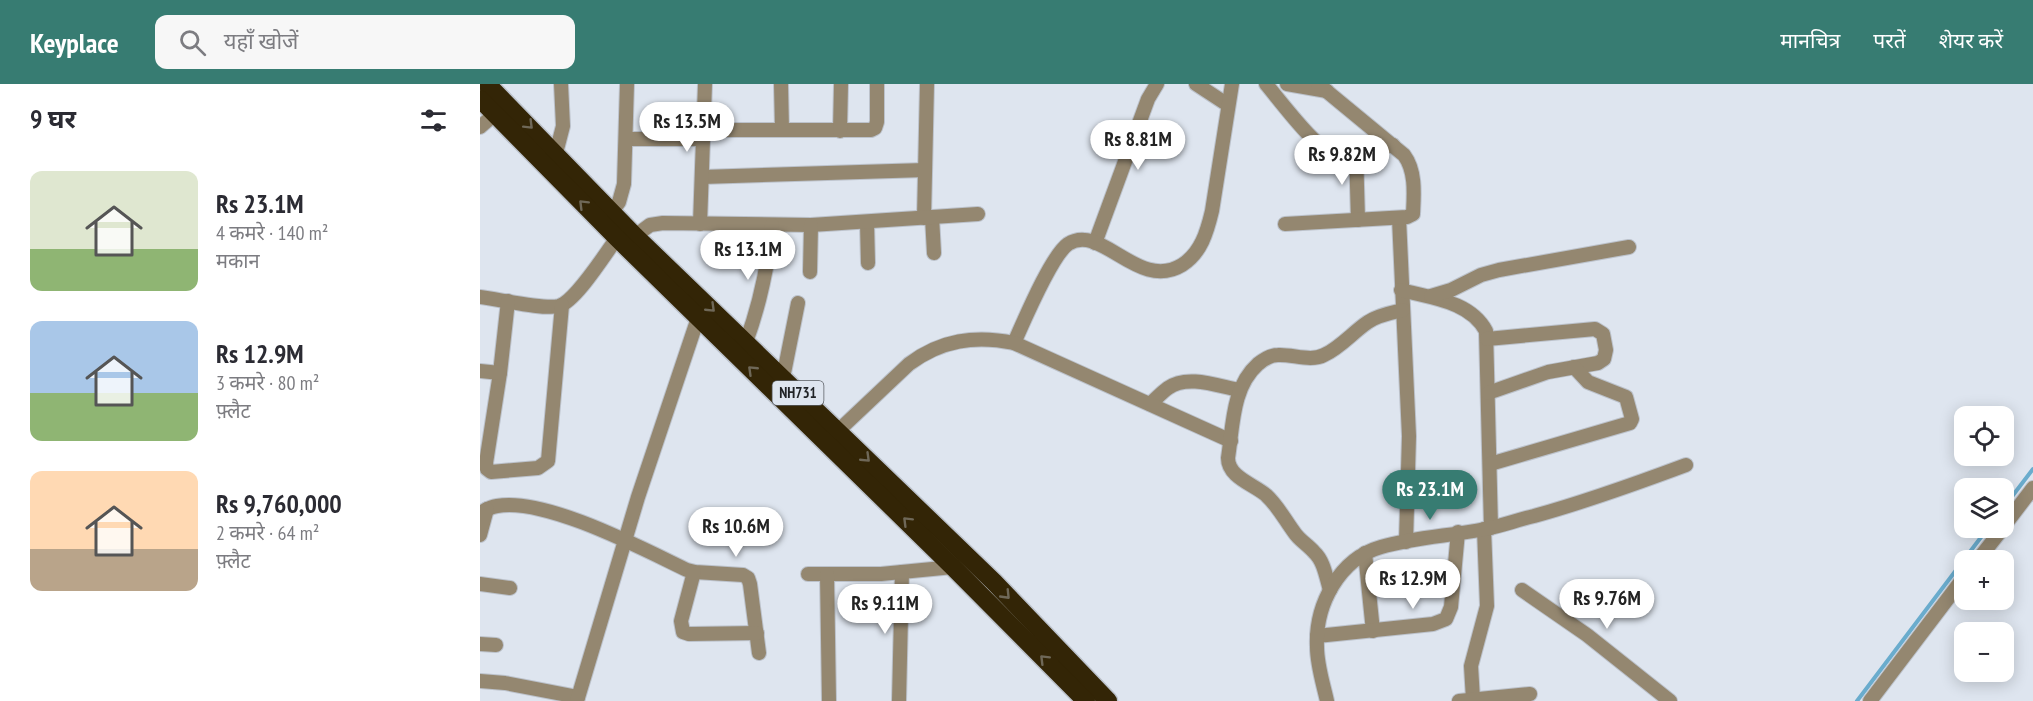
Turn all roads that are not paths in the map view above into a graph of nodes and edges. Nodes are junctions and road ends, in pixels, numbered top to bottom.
1 (488, 84) edge
2 (561, 84) edge
3 (627, 84) edge
4 (705, 84) edge
5 (781, 84) edge
6 (841, 84) edge
7 (877, 84) edge
8 (927, 84) edge
9 (1156, 84) edge
10 (1196, 84) edge
11 (1232, 84) edge
12 (1266, 84) edge
13 (1290, 84) edge
14 (1322, 88) edge
15 (480, 99) edge
16 (1228, 105) junction
17 (1290, 112) junction
18 (495, 114) junction
19 (480, 127) edge
20 (782, 130) junction
21 (840, 130) junction
22 (703, 135) junction
23 (626, 139) junction
24 (1393, 145) junction
25 (1356, 151) junction
26 (556, 153) junction
27 (925, 170) junction
28 (702, 177) junction
29 (978, 214) dead end
30 (608, 218) junction
31 (928, 218) junction
32 (1399, 218) junction
33 (1358, 220) junction
34 (867, 222) junction
35 (700, 224) junction
36 (1285, 224) dead end
37 (772, 225) junction
38 (811, 225) junction
39 (635, 236) junction
40 (617, 238) junction
41 (1095, 243) junction
42 (1629, 247) dead end
43 (934, 253) dead end
44 (868, 262) dead end
45 (810, 272) dead end
46 (1401, 290) junction
47 (480, 297) edge
48 (1428, 297) junction
49 (508, 301) junction
50 (798, 303) dead end
51 (562, 305) junction
52 (1402, 310) junction
53 (698, 318) junction
54 (1487, 339) junction
55 (746, 342) junction
56 (1014, 343) junction
57 (1574, 367) junction
58 (480, 371) edge
59 (500, 373) junction
60 (783, 378) junction
61 (1239, 390) junction
62 (1488, 393) junction
63 (1150, 404) junction
64 (838, 431) junction
65 (1231, 441) junction
66 (1490, 464) junction
67 (1686, 465) dead end
68 (2033, 488) edge
69 (484, 511) edge
70 (2014, 513) edge
71 (1488, 529) junction
72 (1458, 532) junction
73 (480, 535) edge
74 (1995, 538) edge
75 (625, 540) junction
76 (1406, 542) junction
77 (1985, 550) edge
78 (1365, 553) junction
79 (953, 567) junction
80 (694, 572) junction
81 (902, 572) junction
82 (807, 574) dead end
83 (827, 574) junction
84 (480, 584) edge
85 (510, 588) dead end
86 (1330, 590) junction
87 (1522, 590) dead end
88 (1954, 590) edge
89 (1373, 631) junction
90 (757, 633) junction
91 (1317, 636) junction
92 (480, 644) edge
93 (496, 645) dead end
94 (759, 653) dead end
95 (480, 681) edge
96 (1530, 694) dead end
97 (577, 699) edge
98 (1466, 700) edge
99 (829, 701) edge
100 (899, 701) edge
101 (1086, 701) edge
102 (1108, 701) edge
103 (1327, 701) edge
104 (1670, 701) edge
105 (1870, 701) edge

1 -> 26 highway, NH731
2 - 26 street
3 - 23 street
4 - 22 street
5 - 20 street
6 - 21 street
7 - 21 street
8 - 27 street
9 - 41 street
10 - 16 street
11 - 16 street
12 - 17 street
13 - 14 street
13 - 17 street
14 - 24 street
15 - 18 highway, NH731
16 - 41 street
17 - 25 street
18 - 19 street
30 -> 18 highway, NH731
20 - 21 street
20 - 22 street
22 - 23 street
22 - 28 street
23 - 30 street
24 - 25 street
24 - 32 street
25 - 33 street
26 - 30 highway, NH731
27 - 28 street
27 - 31 street
28 - 35 street
29 - 31 street
30 - 39 highway, NH731
30 - 40 highway, NH731
31 - 34 street
31 - 43 street
32 - 33 street
32 - 46 street
33 - 36 street
34 - 38 street
34 - 44 street
35 - 37 street
35 - 39 street
37 - 38 street
37 - 55 street
38 - 45 street
39 -> 55 highway, NH731
40 - 51 street
40 - 53 highway, NH731
41 - 56 street
42 - 48 street
46 - 48 street
46 - 52 street
47 - 49 street
48 - 54 street
49 - 51 street
49 - 59 street
50 - 60 street
51 - 59 street
52 - 61 street
52 - 76 street
53 - 75 street
79 -> 53 highway, NH731
54 - 57 street
54 - 62 street
55 - 60 highway, NH731
56 - 63 street
56 - 64 street
57 - 62 street
57 - 66 street
58 - 59 street
60 - 64 highway, NH731
61 - 63 street
61 - 65 street
62 - 66 street
63 - 65 street
64 -> 102 highway, NH731
65 - 86 street
66 - 71 street
67 - 71 street
68 - 70 street
69 - 73 street
69 - 75 street
71 - 72 street
71 - 98 street
72 - 76 street
72 - 89 street
74 - 77 street
75 - 80 street
75 - 97 street
76 - 78 street
78 - 86 street
78 - 89 street
79 - 81 street
101 -> 79 highway, NH731
80 - 90 street
80 - 90 street
81 - 83 street
81 - 100 street
82 - 83 street
83 - 99 street
84 - 85 street
86 - 91 street
87 - 104 street
88 - 105 street
89 - 91 street
90 - 94 street
91 - 103 street
92 - 93 street
95 - 97 street
96 - 98 street

